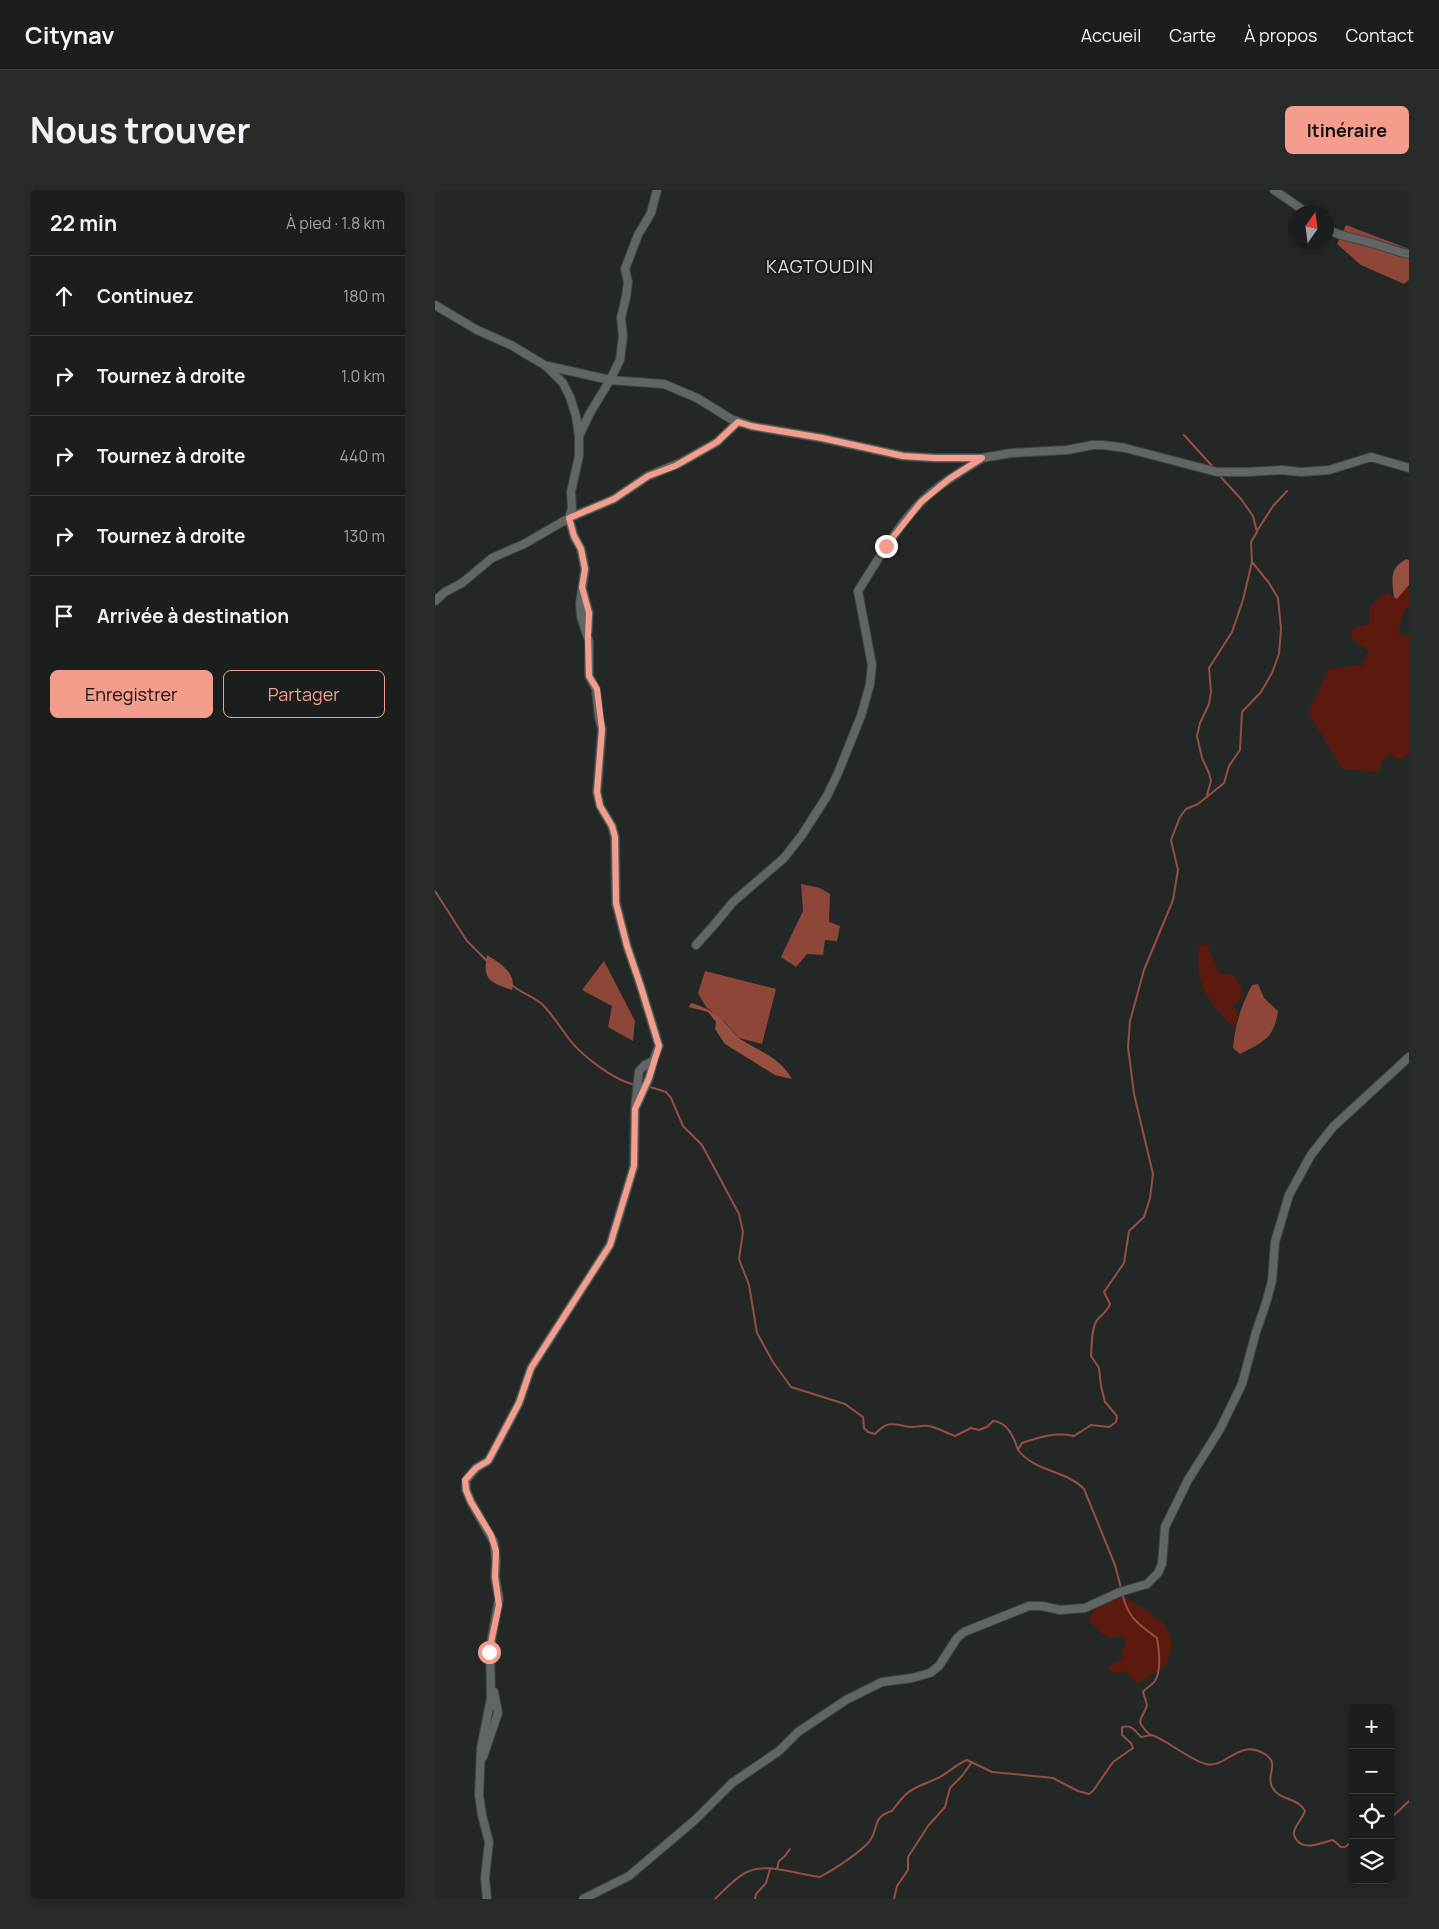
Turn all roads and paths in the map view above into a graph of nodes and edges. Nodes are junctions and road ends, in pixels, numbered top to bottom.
1 (657, 190) edge
2 (1274, 190) edge
3 (1296, 205) edge
4 (1334, 233) edge
5 (1409, 254) edge
6 (435, 305) edge
7 (546, 366) junction
8 (610, 380) junction
9 (738, 422) junction
10 (579, 436) junction
11 (982, 458) junction
12 (1409, 468) edge
13 (569, 518) junction
14 (435, 601) edge
15 (696, 945) dead end
16 (1409, 1057) edge
17 (654, 1059) junction
18 (635, 1109) junction
19 (487, 1899) edge
20 (583, 1899) edge

1 - 8 street
2 - 3 street
4 - 5 street
6 - 7 street
7 - 8 street
7 - 10 street
8 - 9 street
8 - 10 street
9 - 11 street
9 - 13 street
10 - 13 street
11 - 12 street
11 - 15 street
13 - 14 street
13 - 17 street
16 - 20 street
17 - 18 street
17 - 18 street
18 - 19 street

